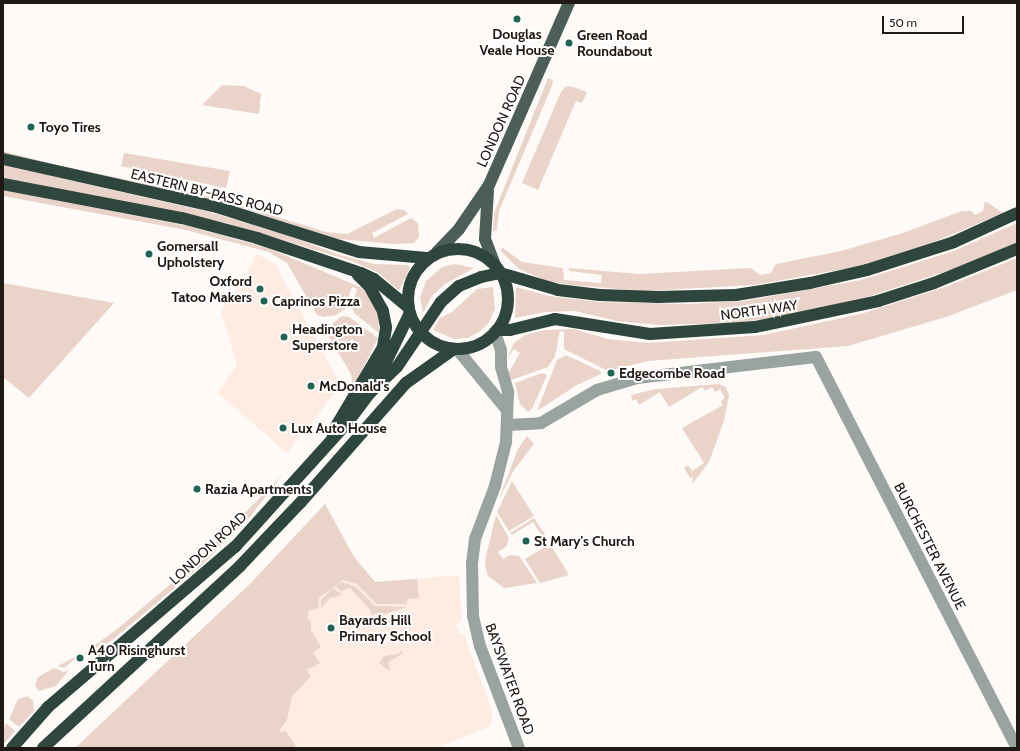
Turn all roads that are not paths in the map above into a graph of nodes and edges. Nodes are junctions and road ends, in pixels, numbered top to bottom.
1 (569, 3) edge
2 (3, 159) edge
3 (3, 184) edge
4 (489, 186) junction
5 (1017, 213) edge
6 (1017, 249) edge
7 (432, 255) junction
8 (349, 268) junction
9 (498, 270) junction
10 (410, 310) junction
11 (496, 331) junction
12 (422, 333) junction
13 (455, 349) junction
14 (383, 365) junction
15 (358, 391) junction
16 (371, 392) junction
17 (506, 410) junction
18 (507, 425) junction
19 (328, 441) junction
20 (12, 748) edge
21 (43, 748) edge
22 (519, 748) edge
23 (1017, 748) edge

1 - 4 main road, LONDON ROAD
2 - 7 highway, EASTERN BY-PASS ROAD
3 - 8 highway
4 - 7 main road, LONDON ROAD
4 - 9 main road, LONDON ROAD
5 - 9 highway, NORTH WAY
6 - 11 highway, NORTH WAY
7 - 9 highway
7 - 10 highway
8 - 10 highway
8 - 15 highway
9 - 11 highway
9 - 12 highway, LONDON ROAD
10 - 12 highway
10 - 14 highway
11 - 13 highway
11 - 17 street, BAYSWATER ROAD
12 - 13 highway
12 - 16 highway, LONDON ROAD
13 - 17 street
13 - 21 highway
14 - 15 highway
14 - 16 highway
15 - 19 highway
16 - 19 highway, LONDON ROAD
17 - 18 street, BAYSWATER ROAD
18 - 22 street, BAYSWATER ROAD
18 - 23 street, BURCHESTER AVENUE
19 - 20 highway, LONDON ROAD

